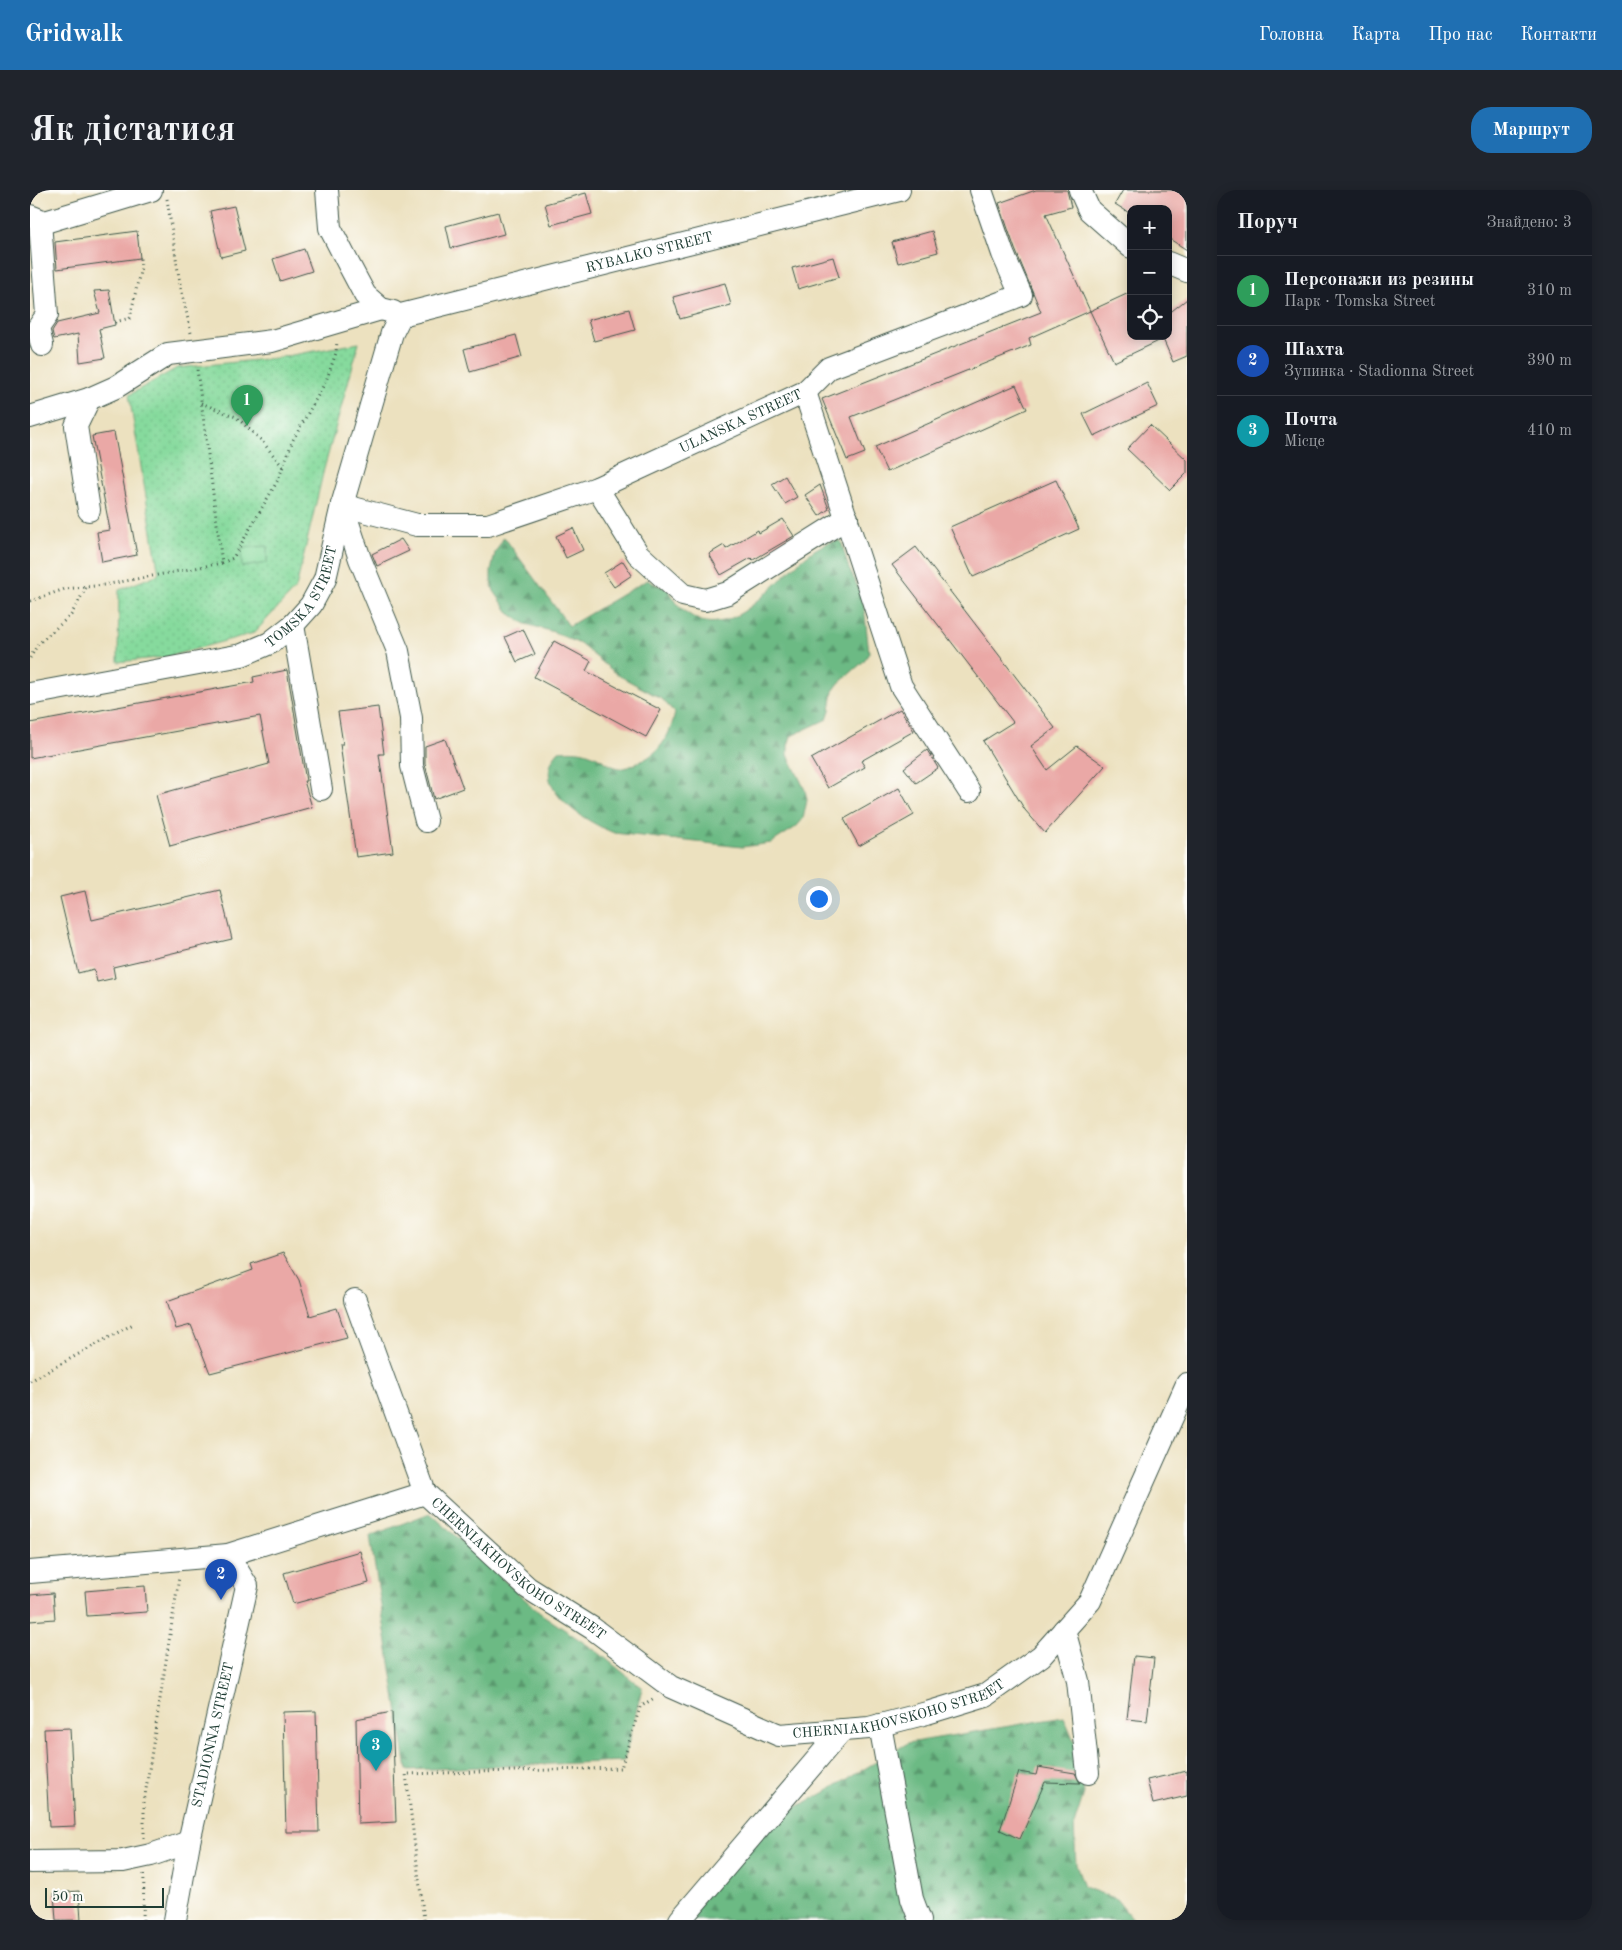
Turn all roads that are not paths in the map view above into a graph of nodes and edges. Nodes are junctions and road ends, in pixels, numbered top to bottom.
1 (151, 190) edge
2 (327, 190) edge
3 (899, 190) edge
4 (981, 190) edge
5 (1080, 190) edge
6 (35, 218) edge
7 (1127, 243) edge
8 (1172, 265) edge
9 (1187, 271) edge
10 (391, 312) junction
11 (42, 345) dead end
12 (806, 392) junction
13 (89, 399) junction
14 (30, 417) edge
15 (597, 488) junction
16 (342, 506) junction
17 (89, 510) dead end
18 (847, 518) junction
19 (293, 624) junction
20 (30, 694) edge
21 (321, 789) dead end
22 (969, 791) dead end
23 (426, 821) dead end
24 (355, 1300) dead end
25 (1187, 1384) edge
26 (425, 1493) junction
27 (228, 1555) junction
28 (30, 1572) edge
29 (1064, 1630) junction
30 (880, 1725) junction
31 (842, 1730) junction
32 (1088, 1773) dead end
33 (189, 1842) junction
34 (30, 1862) edge
35 (175, 1920) edge
36 (680, 1920) edge
37 (920, 1920) edge

1 - 6 street
2 - 10 street
3 - 10 street, RYBALKO STREET
4 - 12 street, ULANSKA STREET
5 - 7 street
6 - 11 street
8 - 9 street
10 - 13 street, RYBALKO STREET
10 - 16 street, TOMSKA STREET
12 - 15 street, ULANSKA STREET
12 - 18 street
13 - 14 street, RYBALKO STREET
13 - 17 street
15 - 16 street, ULANSKA STREET
15 - 18 street
16 - 19 street, TOMSKA STREET
16 - 23 street
18 - 22 street
19 - 20 street, TOMSKA STREET
19 - 21 street
24 - 26 street
25 - 29 street, CHERNIAKHOVSKOHO STREET
26 - 27 street
26 - 31 street, CHERNIAKHOVSKOHO STREET
27 - 28 street
27 - 33 street, STADIONNA STREET
29 - 30 street, CHERNIAKHOVSKOHO STREET
29 - 32 street
30 - 31 street, CHERNIAKHOVSKOHO STREET
30 - 37 street
31 - 36 street
33 - 34 street
33 - 35 street, STADIONNA STREET

